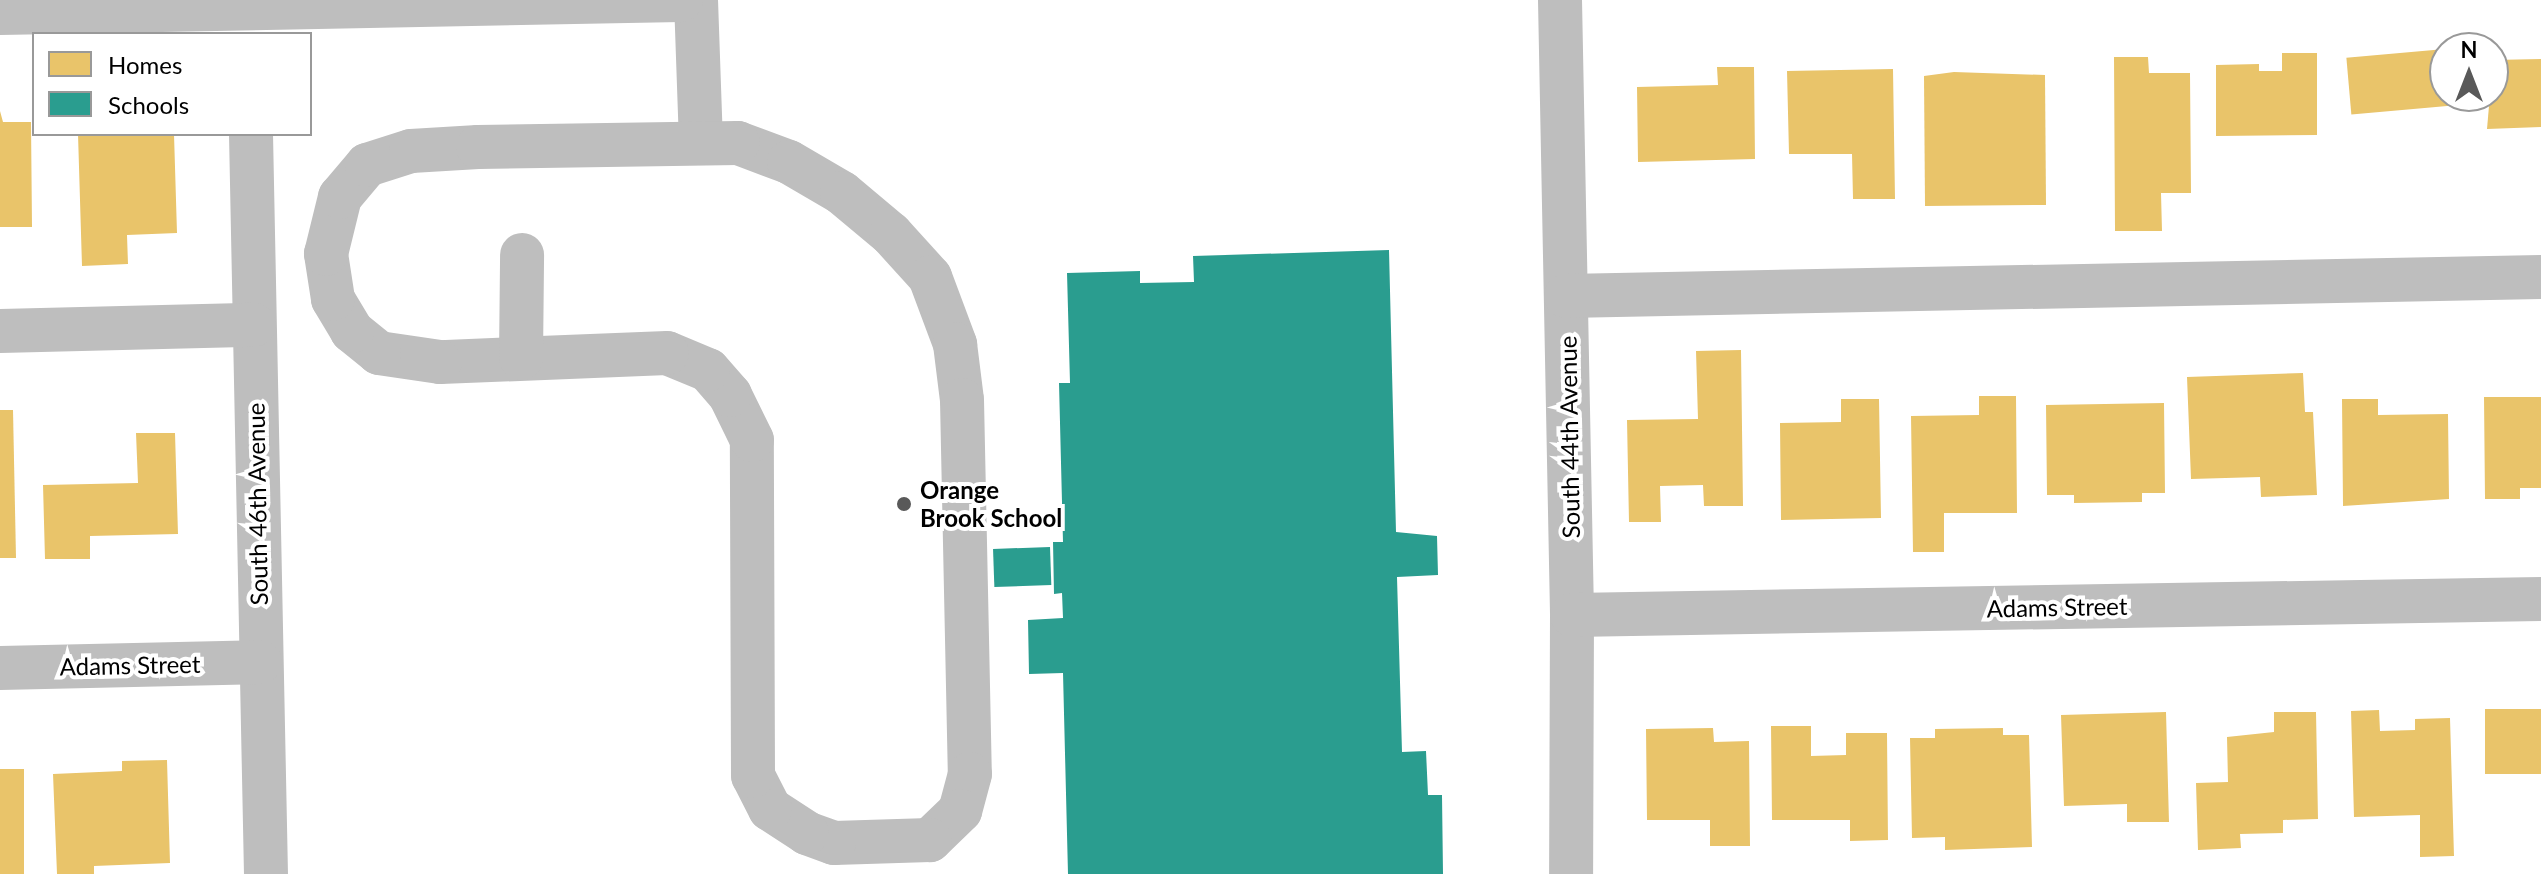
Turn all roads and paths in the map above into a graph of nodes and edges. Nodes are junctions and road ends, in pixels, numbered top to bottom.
1 (681, 0) edge
2 (696, 0) edge
3 (1560, 0) edge
4 (0, 13) edge
5 (249, 14) edge
6 (251, 136) edge
7 (701, 143) junction
8 (522, 255) dead end
9 (2541, 277) edge
10 (1566, 296) junction
11 (254, 325) junction
12 (0, 331) edge
13 (521, 358) junction
14 (2541, 599) edge
15 (1572, 615) junction
16 (260, 662) junction
17 (0, 668) edge
18 (266, 874) edge
19 (1571, 874) edge

1 - 5 street
2 - 7 street
3 - 10 street, South 44th Avenue
4 - 5 street
6 - 11 street, South 46th Avenue
7 - 13 street
7 - 13 street
8 - 13 street
9 - 10 street
10 - 15 street, South 44th Avenue
11 - 12 street
11 - 16 street, South 46th Avenue
14 - 15 street, Adams Street
15 - 19 street, South 44th Avenue
16 - 17 street, Adams Street
16 - 18 street, South 46th Avenue

